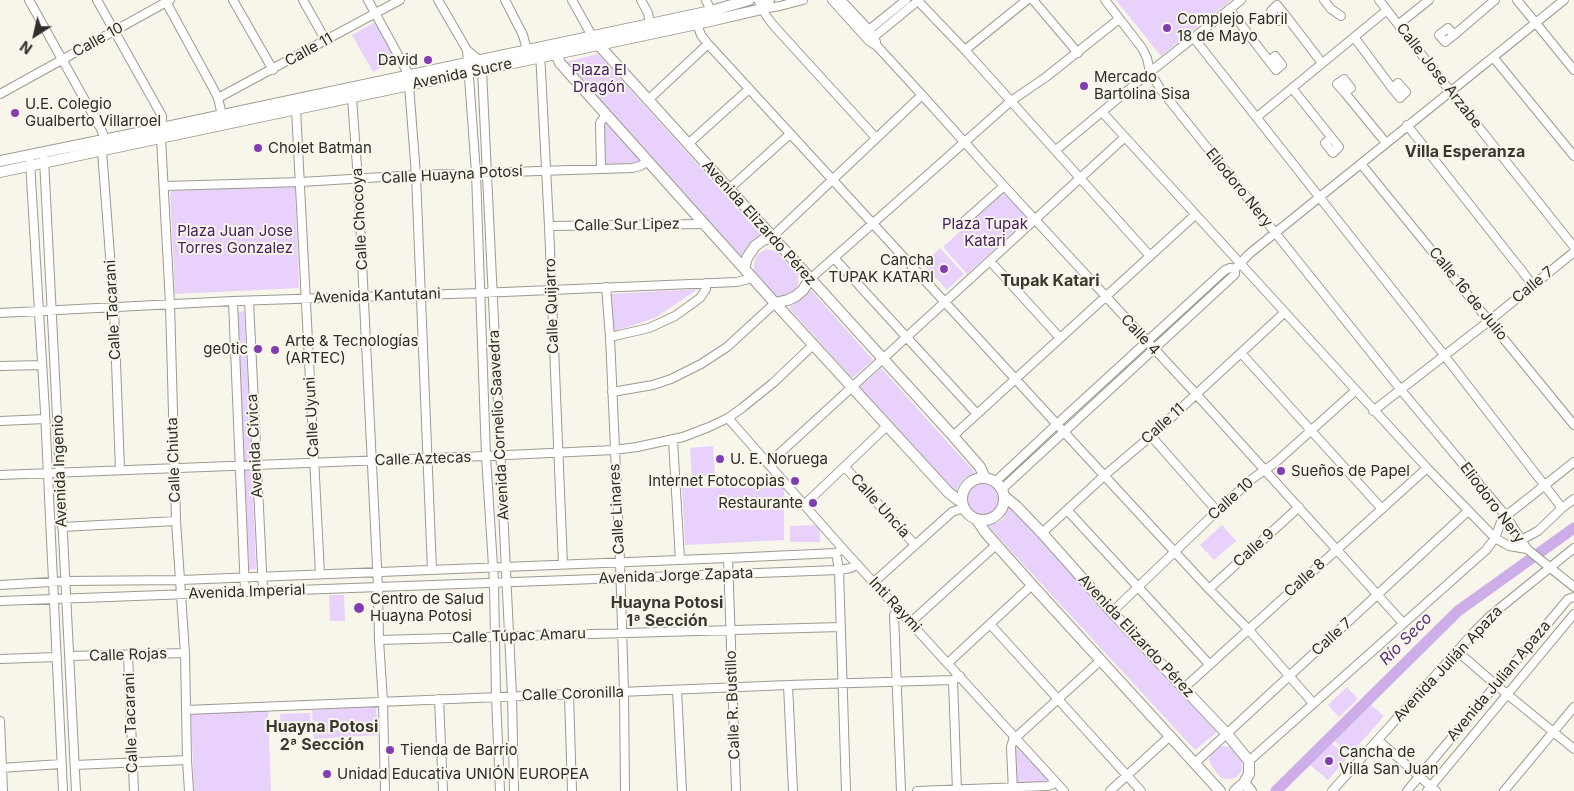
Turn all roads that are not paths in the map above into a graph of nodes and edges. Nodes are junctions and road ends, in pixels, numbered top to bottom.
1 (29, 0) edge
2 (97, 0) edge
3 (233, 0) edge
4 (303, 0) edge
5 (368, 0) edge
6 (400, 0) edge
7 (438, 0) edge
8 (505, 0) edge
9 (572, 0) edge
10 (641, 0) edge
11 (706, 0) edge
12 (749, 0) edge
13 (769, 0) edge
14 (802, 0) edge
15 (832, 0) edge
16 (841, 0) edge
17 (906, 0) edge
18 (1027, 0) edge
19 (1034, 0) edge
20 (1106, 0) edge
21 (1240, 0) edge
22 (1324, 0) edge
23 (1379, 0) edge
24 (1429, 0) edge
25 (1495, 0) edge
26 (1517, 0) edge
27 (1564, 0) edge
28 (167, 1) edge
29 (919, 1) edge
30 (778, 3) edge
31 (1017, 3) edge
32 (760, 4) edge
33 (1229, 9) junction
34 (1387, 10) junction
35 (712, 11) junction
36 (376, 14) junction
37 (1286, 16) dead end
38 (1341, 16) dead end
39 (1119, 18) junction
40 (1535, 22) junction
41 (650, 24) junction
42 (697, 24) junction
43 (1399, 24) junction
44 (114, 31) junction
45 (1454, 35) dead end
46 (592, 36) junction
47 (869, 36) junction
48 (1354, 37) junction
49 (1193, 38) junction
50 (326, 40) junction
51 (708, 44) junction
52 (598, 45) junction
53 (554, 49) junction
54 (467, 50) junction
55 (527, 50) junction
56 (965, 50) junction
57 (540, 52) junction
58 (1078, 52) junction
59 (1492, 57) junction
60 (63, 60) junction
61 (1269, 61) dead end
62 (1322, 63) junction
63 (481, 65) junction
64 (468, 67) junction
65 (273, 70) junction
66 (1574, 70) edge
67 (1150, 72) junction
68 (409, 80) junction
69 (1292, 88) junction
70 (1392, 88) dead end
71 (749, 89) junction
72 (1450, 91) junction
73 (0, 93) edge
74 (1344, 93) dead end
75 (922, 95) junction
76 (218, 98) junction
77 (352, 98) junction
78 (648, 100) junction
79 (1011, 101) junction
80 (296, 109) junction
81 (1102, 113) junction
82 (606, 114) junction
83 (222, 115) junction
84 (1256, 117) junction
85 (1407, 126) junction
86 (162, 133) junction
87 (790, 134) junction
88 (1125, 137) junction
89 (876, 138) junction
90 (1331, 138) dead end
91 (104, 139) junction
92 (964, 142) junction
93 (1386, 143) junction
94 (688, 144) junction
95 (102, 150) junction
96 (1056, 150) junction
97 (44, 152) junction
98 (29, 155) junction
99 (1574, 156) edge
100 (0, 161) edge
101 (648, 161) junction
102 (45, 163) junction
103 (1360, 164) junction
104 (31, 166) junction
105 (601, 168) junction
106 (546, 171) junction
107 (0, 172) edge
108 (488, 172) junction
109 (476, 173) junction
110 (416, 175) junction
111 (1081, 178) junction
112 (358, 180) junction
113 (832, 180) junction
114 (301, 182) junction
115 (164, 186) junction
116 (1004, 186) junction
117 (729, 190) junction
118 (1319, 197) junction
119 (1195, 215) junction
120 (1034, 220) junction
121 (704, 224) junction
122 (873, 224) junction
123 (549, 226) junction
124 (959, 226) dead end
125 (1275, 233) junction
126 (772, 237) junction
127 (1574, 247) edge
128 (1574, 252) edge
129 (1150, 256) junction
130 (834, 258) junction
131 (990, 261) junction
132 (1237, 267) junction
133 (744, 268) junction
134 (753, 278) junction
135 (810, 279) junction
136 (706, 283) junction
137 (1533, 284) junction
138 (606, 287) junction
139 (551, 289) junction
140 (481, 293) junction
141 (493, 293) junction
142 (420, 295) junction
143 (364, 296) junction
144 (1105, 297) junction
145 (306, 298) junction
146 (233, 301) junction
147 (249, 301) junction
148 (945, 302) junction
149 (775, 303) junction
150 (170, 304) junction
151 (114, 308) junction
152 (53, 311) junction
153 (39, 312) junction
154 (0, 313) edge
155 (1284, 313) junction
156 (1490, 321) junction
157 (610, 337) junction
158 (906, 338) junction
159 (1060, 338) junction
160 (1146, 342) junction
161 (813, 345) junction
162 (1153, 349) junction
163 (1240, 353) junction
164 (1444, 355) junction
165 (883, 359) junction
166 (42, 364) junction
167 (0, 366) edge
168 (1016, 379) junction
169 (852, 387) junction
170 (1401, 390) junction
171 (1355, 391) junction
172 (612, 392) junction
173 (1196, 394) junction
174 (1373, 411) junction
175 (977, 414) junction
176 (728, 418) junction
177 (45, 419) junction
178 (0, 422) edge
179 (1056, 424) junction
180 (887, 426) junction
181 (1574, 426) edge
182 (1311, 430) junction
183 (1064, 432) junction
184 (953, 436) junction
185 (1150, 436) junction
186 (673, 440) junction
187 (614, 450) junction
188 (559, 453) junction
189 (486, 456) junction
190 (500, 456) junction
191 (428, 458) junction
192 (371, 461) junction
193 (314, 462) junction
194 (1574, 462) edge
195 (256, 464) junction
196 (768, 464) junction
197 (240, 466) junction
198 (845, 467) junction
199 (1427, 468) junction
200 (175, 469) junction
201 (120, 470) junction
202 (1265, 470) junction
203 (61, 472) junction
204 (48, 473) junction
205 (0, 475) edge
206 (1104, 475) junction
207 (985, 478) junction
208 (1544, 485) junction
209 (1001, 489) junction
210 (1574, 499) edge
211 (963, 504) junction
212 (804, 505) junction
213 (1299, 507) junction
214 (1562, 508) junction
215 (1382, 509) junction
216 (1067, 510) junction
217 (1218, 511) junction
218 (1468, 511) junction
219 (1506, 516) junction
220 (977, 520) junction
221 (176, 522) junction
222 (62, 527) junction
223 (1042, 533) junction
224 (1494, 538) junction
225 (1521, 540) junction
226 (915, 545) junction
227 (996, 545) junction
228 (1574, 548) edge
229 (1338, 550) junction
230 (1528, 550) junction
231 (839, 551) junction
232 (1175, 552) junction
233 (728, 558) junction
234 (680, 560) junction
235 (620, 561) junction
236 (563, 564) junction
237 (857, 564) junction
238 (1546, 565) junction
239 (506, 566) junction
240 (493, 567) junction
241 (432, 570) junction
242 (838, 570) junction
243 (377, 572) junction
244 (320, 574) junction
245 (729, 574) junction
246 (245, 577) junction
247 (261, 577) junction
248 (620, 578) junction
249 (181, 580) junction
250 (66, 581) junction
251 (53, 582) junction
252 (494, 582) junction
253 (506, 582) junction
254 (874, 582) junction
255 (0, 585) edge
256 (1032, 585) junction
257 (378, 587) junction
258 (1138, 587) junction
259 (1574, 587) edge
260 (1209, 589) junction
261 (245, 591) junction
262 (262, 591) junction
263 (182, 594) junction
264 (1379, 594) junction
265 (66, 597) junction
266 (1574, 597) edge
267 (54, 599) junction
268 (0, 601) edge
269 (898, 608) junction
270 (1112, 612) junction
271 (1574, 614) edge
272 (911, 622) junction
273 (1403, 623) junction
274 (990, 624) junction
275 (840, 627) junction
276 (1248, 629) junction
277 (731, 630) junction
278 (622, 633) junction
279 (509, 636) junction
280 (495, 637) junction
281 (379, 640) junction
282 (1457, 651) junction
283 (185, 653) junction
284 (128, 655) junction
285 (70, 656) junction
286 (57, 657) junction
287 (0, 659) edge
288 (1102, 660) junction
289 (948, 663) junction
290 (1210, 664) junction
291 (1289, 676) junction
292 (956, 678) junction
293 (898, 681) junction
294 (842, 683) junction
295 (788, 685) junction
296 (1496, 685) junction
297 (732, 687) junction
298 (1184, 688) junction
299 (677, 690) junction
300 (624, 692) junction
301 (1507, 694) junction
302 (569, 695) junction
303 (496, 696) junction
304 (512, 696) junction
305 (439, 698) junction
306 (1057, 700) junction
307 (383, 702) junction
308 (1313, 702) junction
309 (1574, 706) edge
310 (186, 710) junction
311 (0, 721) edge
312 (1553, 732) junction
313 (1227, 734) junction
314 (1170, 736) junction
315 (1016, 738) junction
316 (1378, 740) junction
317 (1574, 749) edge
318 (187, 760) junction
319 (1249, 761) junction
320 (132, 762) junction
321 (61, 764) junction
322 (1195, 764) junction
323 (75, 765) junction
324 (1, 768) edge
325 (1127, 776) junction
326 (1419, 776) junction
327 (1056, 782) junction
328 (1247, 787) edge
329 (1013, 789) edge
330 (957, 790) edge
331 (1431, 790) edge
332 (3, 791) edge
333 (63, 791) edge
334 (76, 791) edge
335 (134, 791) edge
336 (189, 791) edge
337 (385, 791) edge
338 (443, 791) edge
339 (500, 791) edge
340 (514, 791) edge
341 (572, 791) edge
342 (625, 791) edge
343 (682, 791) edge
344 (736, 791) edge
345 (793, 791) edge
346 (846, 791) edge
347 (901, 791) edge
348 (917, 791) edge
349 (1064, 791) edge
350 (1110, 791) edge
351 (1141, 791) edge
352 (1220, 791) edge
353 (1235, 791) edge
354 (1332, 791) edge
355 (1407, 791) edge
356 (1504, 791) edge

1 - 60 street
2 - 44 street, Calle Chiuta
3 - 65 street
4 - 50 street
5 - 36 street
6 - 36 street, Calle 11
7 - 54 street
8 - 55 street
9 - 46 street
10 - 41 street
11 - 35 street
12 - 35 main road, Avenida Sucre
13 - 32 main road
14 - 30 street
15 - 47 street
16 - 47 street
17 - 47 street
18 - 31 street
19 - 58 street
20 - 39 street, Eliodoro Nery
21 - 33 street
22 - 38 street
23 - 34 street, Calle Jose Arzabe
24 - 43 street
25 - 45 street
26 - 40 street
27 - 40 street
28 - 44 street, Calle 10
28 - 76 street
29 - 47 street
29 - 56 street
30 - 32 street
31 - 56 street
32 - 42 main road, Avenida Sucre
32 - 89 street
33 - 49 street
33 - 61 street
34 - 43 street, Calle Jose Arzabe
34 - 48 street
35 - 41 main road, Avenida Sucre
36 - 50 street, Calle 11
36 - 68 street
37 - 62 street
39 - 58 street
39 - 67 street, Eliodoro Nery
40 - 59 street
40 - 66 street
41 - 46 main road, Avenida Sucre
42 - 51 street
42 - 52 main road, Avenida Sucre
43 - 72 street, Calle Jose Arzabe
44 - 60 street, Calle 10
44 - 86 street, Calle Chiuta
46 - 52 main road, Avenida Elizardo Pérez
46 - 53 main road, Avenida Sucre
47 - 75 street, Calle 4
48 - 62 street
48 - 70 street
49 - 67 street
49 - 84 street
50 - 65 street, Calle 11
51 - 71 street
51 - 78 street
52 - 53 main road, Avenida Sucre
52 - 78 main road, Avenida Elizardo Pérez
53 - 57 main road, Avenida Sucre
53 - 82 main road
54 - 63 street
54 - 64 street, Avenida Cornelio Saavedra
55 - 57 main road, Avenida Sucre
55 - 63 main road, Avenida Sucre
56 - 79 street
57 - 63 main road, Avenida Sucre
57 - 106 street, Calle Quijarro
58 - 79 street
59 - 72 street
59 - 99 street
60 - 73 street, Calle 10
60 - 91 street
62 - 69 street
63 - 64 main road, Avenida Sucre
63 - 108 street, Avenida Cornelio Saavedra
64 - 68 main road, Avenida Sucre
64 - 109 street, Avenida Cornelio Saavedra
65 - 76 street, Calle 11
67 - 81 street
67 - 125 street, Eliodoro Nery
68 - 77 main road, Avenida Sucre
68 - 83 main road, Avenida Sucre
68 - 110 street
69 - 84 street
69 - 90 street
71 - 87 street
71 - 94 street
72 - 85 street
72 - 127 street, Calle Jose Arzabe
74 - 93 street
75 - 89 street
75 - 92 street, Calle 4
76 - 83 street
77 - 80 main road, Avenida Sucre
77 - 112 street, Calle Chocoya
78 - 94 main road, Avenida Elizardo Pérez
79 - 92 street
79 - 96 street
80 - 86 main road, Avenida Sucre
80 - 114 street, Calle Uyuni
81 - 88 street, Eliodoro Nery
81 - 96 street
82 - 101 main road
82 - 105 street
83 - 86 main road, Avenida Sucre
84 - 118 street
85 - 93 street
85 - 137 street
86 - 91 main road
86 - 95 main road
86 - 115 street, Calle Chiuta
87 - 113 street
87 - 117 street
88 - 111 street
88 - 119 street, Eliodoro Nery
89 - 113 street
91 - 97 main road
92 - 116 street, Calle 4
92 - 122 street
93 - 103 street
94 - 117 main road, Avenida Elizardo Pérez
95 - 102 main road
95 - 151 street, Calle Tacarani
96 - 111 street
97 - 98 main road
97 - 102 street, Avenida Ingenio
98 - 100 main road
98 - 104 street, Avenida Ingenio
101 - 105 street, Calle Huayna Potosí
101 - 121 main road
102 - 104 main road
102 - 152 street, Avenida Ingenio
103 - 118 street
103 - 156 street, Calle 16 de Julio
104 - 107 main road
104 - 153 street, Avenida Ingenio
105 - 106 street, Calle Huayna Potosí
106 - 108 street, Calle Huayna Potosí
106 - 123 street, Calle Quijarro
108 - 109 street, Calle Huayna Potosí
108 - 141 street, Avenida Cornelio Saavedra
109 - 110 street, Calle Huayna Potosí
109 - 140 street, Avenida Cornelio Saavedra
110 - 112 street, Calle Huayna Potosí
110 - 142 street
111 - 120 street
111 - 129 street
112 - 114 street, Calle Huayna Potosí
112 - 143 street, Calle Chocoya
113 - 122 street
113 - 126 street
114 - 115 street, Calle Huayna Potosí
114 - 145 street, Calle Uyuni
115 - 150 street, Calle Chiuta
116 - 120 street, Calle 4
116 - 124 street
117 - 126 main road, Avenida Elizardo Pérez
118 - 125 street
118 - 164 street
119 - 129 street
119 - 132 street, Eliodoro Nery
120 - 131 street
120 - 144 street, Calle 4
121 - 123 street, Calle Sur Lipez
121 - 133 main road
122 - 130 street
122 - 148 street
123 - 139 street, Calle Quijarro
125 - 132 street
125 - 170 street, Eliodoro Nery
126 - 133 main road
126 - 135 main road, Avenida Elizardo Pérez
128 - 137 street, Calle 7
129 - 144 street
130 - 135 street
130 - 158 street
131 - 148 street
131 - 159 street
132 - 155 street, Eliodoro Nery
132 - 160 street
132 - 162 street
133 - 134 main road
134 - 136 street, Avenida Kantutani
134 - 149 main road
135 - 149 main road
135 - 165 main road, Avenida Elizardo Pérez
136 - 138 street, Avenida Kantutani
136 - 157 street
137 - 156 street, Calle 7
138 - 139 street, Avenida Kantutani
138 - 157 street, Calle Linares
139 - 141 street, Avenida Kantutani
139 - 188 street, Calle Quijarro
140 - 141 street, Avenida Kantutani
140 - 142 street, Avenida Kantutani
140 - 189 street, Avenida Cornelio Saavedra
141 - 190 street, Avenida Cornelio Saavedra
142 - 143 street, Avenida Kantutani
142 - 191 street
143 - 145 street, Avenida Kantutani
143 - 192 street, Calle Chocoya
144 - 159 street
144 - 160 street, Calle 4
145 - 147 street, Avenida Kantutani
145 - 193 street, Calle Uyuni
146 - 147 street, Avenida Kantutani
146 - 150 street, Avenida Kantutani
146 - 197 street, Avenida Cívica
147 - 195 street, Avenida Cívica
148 - 158 street
148 - 168 street
149 - 161 main road
149 - 172 street
150 - 151 street, Avenida Kantutani
150 - 200 street, Calle Chiuta
151 - 152 street, Avenida Kantutani
151 - 201 street, Calle Tacarani
152 - 153 street, Avenida Kantutani
152 - 203 street, Avenida Ingenio
153 - 154 street, Avenida Kantutani
153 - 166 street, Avenida Ingenio
155 - 163 street, Calle 11
155 - 171 street, Eliodoro Nery
156 - 164 street, Calle 7
156 - 181 street, Calle 16 de Julio
157 - 172 street, Calle Linares
158 - 165 street
158 - 175 street
159 - 168 street
160 - 162 street, Calle 4
160 - 179 street
161 - 169 main road
161 - 176 street, Calle Aztecas
162 - 173 street, Calle 4
162 - 183 street
163 - 173 street, Calle 11
163 - 182 street
164 - 170 street, Calle 7
164 - 208 street
165 - 169 street
165 - 184 main road, Avenida Elizardo Pérez
166 - 167 street
166 - 177 street, Avenida Ingenio
168 - 175 street
168 - 179 street
169 - 180 main road
169 - 196 street
170 - 174 street, Calle 7
170 - 219 street, Eliodoro Nery
171 - 174 street, Eliodoro Nery
171 - 182 street, Calle 10
172 - 187 street, Calle Linares
173 - 185 street, Calle 11
173 - 202 street, Calle 4
174 - 199 street, Eliodoro Nery
175 - 184 street
176 - 186 street, Calle Aztecas
176 - 196 street, Inti Raymi
177 - 178 street
177 - 204 street, Avenida Ingenio
179 - 183 street
179 - 209 street
180 - 198 street
180 - 211 main road
182 - 202 street, Calle 10
182 - 215 street
183 - 206 street
183 - 209 street
184 - 207 main road, Avenida Elizardo Pérez
185 - 206 street, Calle 11
185 - 217 street
186 - 187 street, Calle Aztecas
186 - 234 street
187 - 188 street, Calle Aztecas
187 - 235 street, Calle Linares
188 - 190 street, Calle Aztecas
188 - 236 street, Calle Quijarro
189 - 190 street, Calle Aztecas
189 - 191 street, Calle Aztecas
189 - 240 street, Avenida Cornelio Saavedra
190 - 239 street, Avenida Cornelio Saavedra
191 - 192 street, Calle Aztecas
191 - 241 street
192 - 193 street, Calle Aztecas
192 - 243 street, Calle Chocoya
193 - 195 street, Calle Aztecas
193 - 244 street, Calle Uyuni
194 - 208 street
195 - 197 street, Calle Aztecas
195 - 247 street, Avenida Cívica
196 - 212 street, Inti Raymi
197 - 200 street, Calle Aztecas
197 - 246 street, Avenida Cívica
198 - 212 street
198 - 226 street, Calle Uncía
199 - 215 street, Calle 8
199 - 218 street, Eliodoro Nery
200 - 201 street, Calle Aztecas
200 - 221 street, Calle Chiuta
201 - 203 street, Calle Aztecas
202 - 213 street, Calle 4
202 - 217 street, Calle 10
203 - 204 street, Calle Aztecas
203 - 222 street, Avenida Ingenio
204 - 205 street, Calle Aztecas
204 - 251 street, Avenida Ingenio
206 - 216 street, Calle 11
206 - 232 street
207 - 209 main road
207 - 211 main road
208 - 214 street
208 - 219 street
209 - 220 main road
209 - 223 main road, Avenida Elizardo Pérez
210 - 214 street
211 - 220 main road
211 - 226 street
212 - 231 street, Inti Raymi
213 - 229 street, Calle 4
213 - 260 street, Calle 9
214 - 225 street
215 - 229 street, Calle 8
216 - 223 street, Calle 11
216 - 258 street
217 - 232 street, Calle 10
218 - 224 street, Eliodoro Nery
218 - 264 street, Calle 7
219 - 224 street
219 - 225 street, Eliodoro Nery
220 - 227 main road
221 - 222 street
221 - 249 street, Calle Chiuta
222 - 250 street, Avenida Ingenio
223 - 270 main road, Avenida Elizardo Pérez
224 - 230 street, Eliodoro Nery
224 - 273 street
225 - 230 street, Eliodoro Nery
226 - 254 street
227 - 256 main road
227 - 272 street
228 - 238 street, Avenida Julián Apaza
229 - 264 street, Calle 4
229 - 276 street, Calle 8
230 - 238 street
231 - 233 street, Avenida Jorge Zapata
231 - 237 street, Inti Raymi
231 - 242 street
232 - 258 street, Calle 10
232 - 260 street
233 - 234 street, Avenida Jorge Zapata
233 - 245 street, Calle R. Bustillo
234 - 235 street, Avenida Jorge Zapata
235 - 236 street, Avenida Jorge Zapata
235 - 248 street, Calle Linares
236 - 239 street, Avenida Jorge Zapata
237 - 242 street, Avenida Jorge Zapata
237 - 254 street, Inti Raymi
238 - 259 street
238 - 282 street, Avenida Julián Apaza
239 - 240 street, Avenida Jorge Zapata
239 - 253 street, Avenida Cornelio Saavedra
240 - 241 street, Avenida Imperial
240 - 252 street, Avenida Cornelio Saavedra
241 - 243 street, Avenida Imperial
242 - 245 street, Avenida Jorge Zapata
242 - 275 street
243 - 244 street, Avenida Imperial
243 - 257 street, Calle Chocoya
244 - 247 street, Avenida Imperial
245 - 248 street, Avenida Jorge Zapata
245 - 277 street, Calle R. Bustillo
246 - 247 street, Avenida Imperial
246 - 249 street, Avenida Imperial
246 - 261 street, Avenida Cívica
247 - 262 street, Avenida Cívica
248 - 253 street, Avenida Jorge Zapata
248 - 278 street, Calle Linares
249 - 250 street, Avenida Imperial
249 - 263 street, Calle Chiuta
250 - 251 street, Avenida Imperial
250 - 265 street, Avenida Ingenio
251 - 255 street, Avenida Imperial
251 - 267 street, Avenida Ingenio
252 - 253 street, Avenida Jorge Zapata
252 - 257 street, Avenida Imperial
252 - 280 street, Avenida Cornelio Saavedra
253 - 279 street, Avenida Cornelio Saavedra
254 - 269 street, Inti Raymi
256 - 274 street
256 - 288 main road
257 - 262 street, Avenida Imperial
257 - 281 street, Calle Chocoya
258 - 270 street, Calle 10
258 - 290 street
260 - 276 street
261 - 262 street, Avenida Imperial
261 - 263 street, Avenida Imperial
263 - 265 street, Avenida Imperial
263 - 283 street, Calle Chiuta
264 - 273 street, Calle 4
264 - 291 street, Calle 7
265 - 267 street, Avenida Imperial
265 - 285 street, Avenida Ingenio
266 - 296 street, Avenida Julian Apaza
267 - 268 street, Avenida Imperial
267 - 286 street, Avenida Ingenio
269 - 272 street, Inti Raymi
269 - 293 street
270 - 298 main road, Avenida Elizardo Pérez
271 - 301 street, Avenida Julian Apaza
272 - 289 street, Inti Raymi
273 - 308 street
274 - 289 street
274 - 306 street
275 - 277 street, Calle Túpac Amaru
275 - 294 street
276 - 290 street, Calle 8
276 - 291 street
277 - 278 street, Calle Túpac Amaru
277 - 297 street, Calle R. Bustillo
278 - 279 street, Calle Túpac Amaru
278 - 300 street, Calle Linares
279 - 280 street, Calle Túpac Amaru
279 - 304 street, Avenida Cornelio Saavedra
280 - 281 street, Calle Túpac Amaru
280 - 303 street, Avenida Cornelio Saavedra
281 - 307 street, Calle Chocoya
282 - 296 street
282 - 316 street, Avenida Julián Apaza
283 - 284 street, Calle Rojas
283 - 310 street, Calle Chiuta
284 - 285 street, Calle Rojas
284 - 320 street, Calle Tacarani
285 - 323 street, Avenida Ingenio
286 - 287 street
286 - 321 street, Avenida Ingenio
288 - 306 street
288 - 314 main road
289 - 292 street, Inti Raymi
290 - 298 street, Calle 8
291 - 308 street
291 - 313 street, Calle 7
292 - 293 street, Calle Coronilla
292 - 315 street, Inti Raymi
292 - 330 street
293 - 294 street, Calle Coronilla
293 - 347 street
294 - 295 street, Calle Coronilla
294 - 346 street
295 - 297 street, Calle Coronilla
295 - 345 street
296 - 301 street
296 - 326 street, Avenida Julian Apaza
297 - 299 street, Calle Coronilla
297 - 344 street, Calle R. Bustillo
298 - 313 main road, Avenida Elizardo Pérez
299 - 300 street, Calle Coronilla
299 - 343 street
300 - 302 street, Calle Coronilla
300 - 342 street, Calle Linares
301 - 312 street
301 - 331 street, Avenida Julian Apaza
302 - 304 street, Calle Coronilla
302 - 341 street
303 - 304 street, Calle Coronilla
303 - 305 street, Calle Coronilla
303 - 339 street, Avenida Cornelio Saavedra
304 - 340 street, Avenida Cornelio Saavedra
305 - 307 street, Calle Coronilla
305 - 338 street
306 - 315 street
306 - 325 street
307 - 310 street, Calle Coronilla
307 - 337 street, Calle Chocoya
308 - 319 street
309 - 312 street
310 - 318 street, Calle Chiuta
311 - 324 street
312 - 317 street
312 - 356 street
313 - 319 main road, Avenida Elizardo Pérez
313 - 322 street, Calle 7
314 - 322 main road
314 - 325 street
315 - 327 street, Inti Raymi
315 - 329 street
316 - 326 street
316 - 354 street, Avenida Julián Apaza
318 - 320 street
318 - 336 street, Calle Chiuta
319 - 328 main road
320 - 323 street
320 - 335 street, Calle Tacarani
321 - 324 street
321 - 333 street, Avenida Ingenio
322 - 352 main road
323 - 334 street, Avenida Ingenio
324 - 332 street
325 - 350 street
325 - 351 street
326 - 331 street
326 - 355 street, Avenida Julian Apaza
327 - 329 street
327 - 349 street, Inti Raymi
328 - 353 main road
329 - 330 street
330 - 348 street

